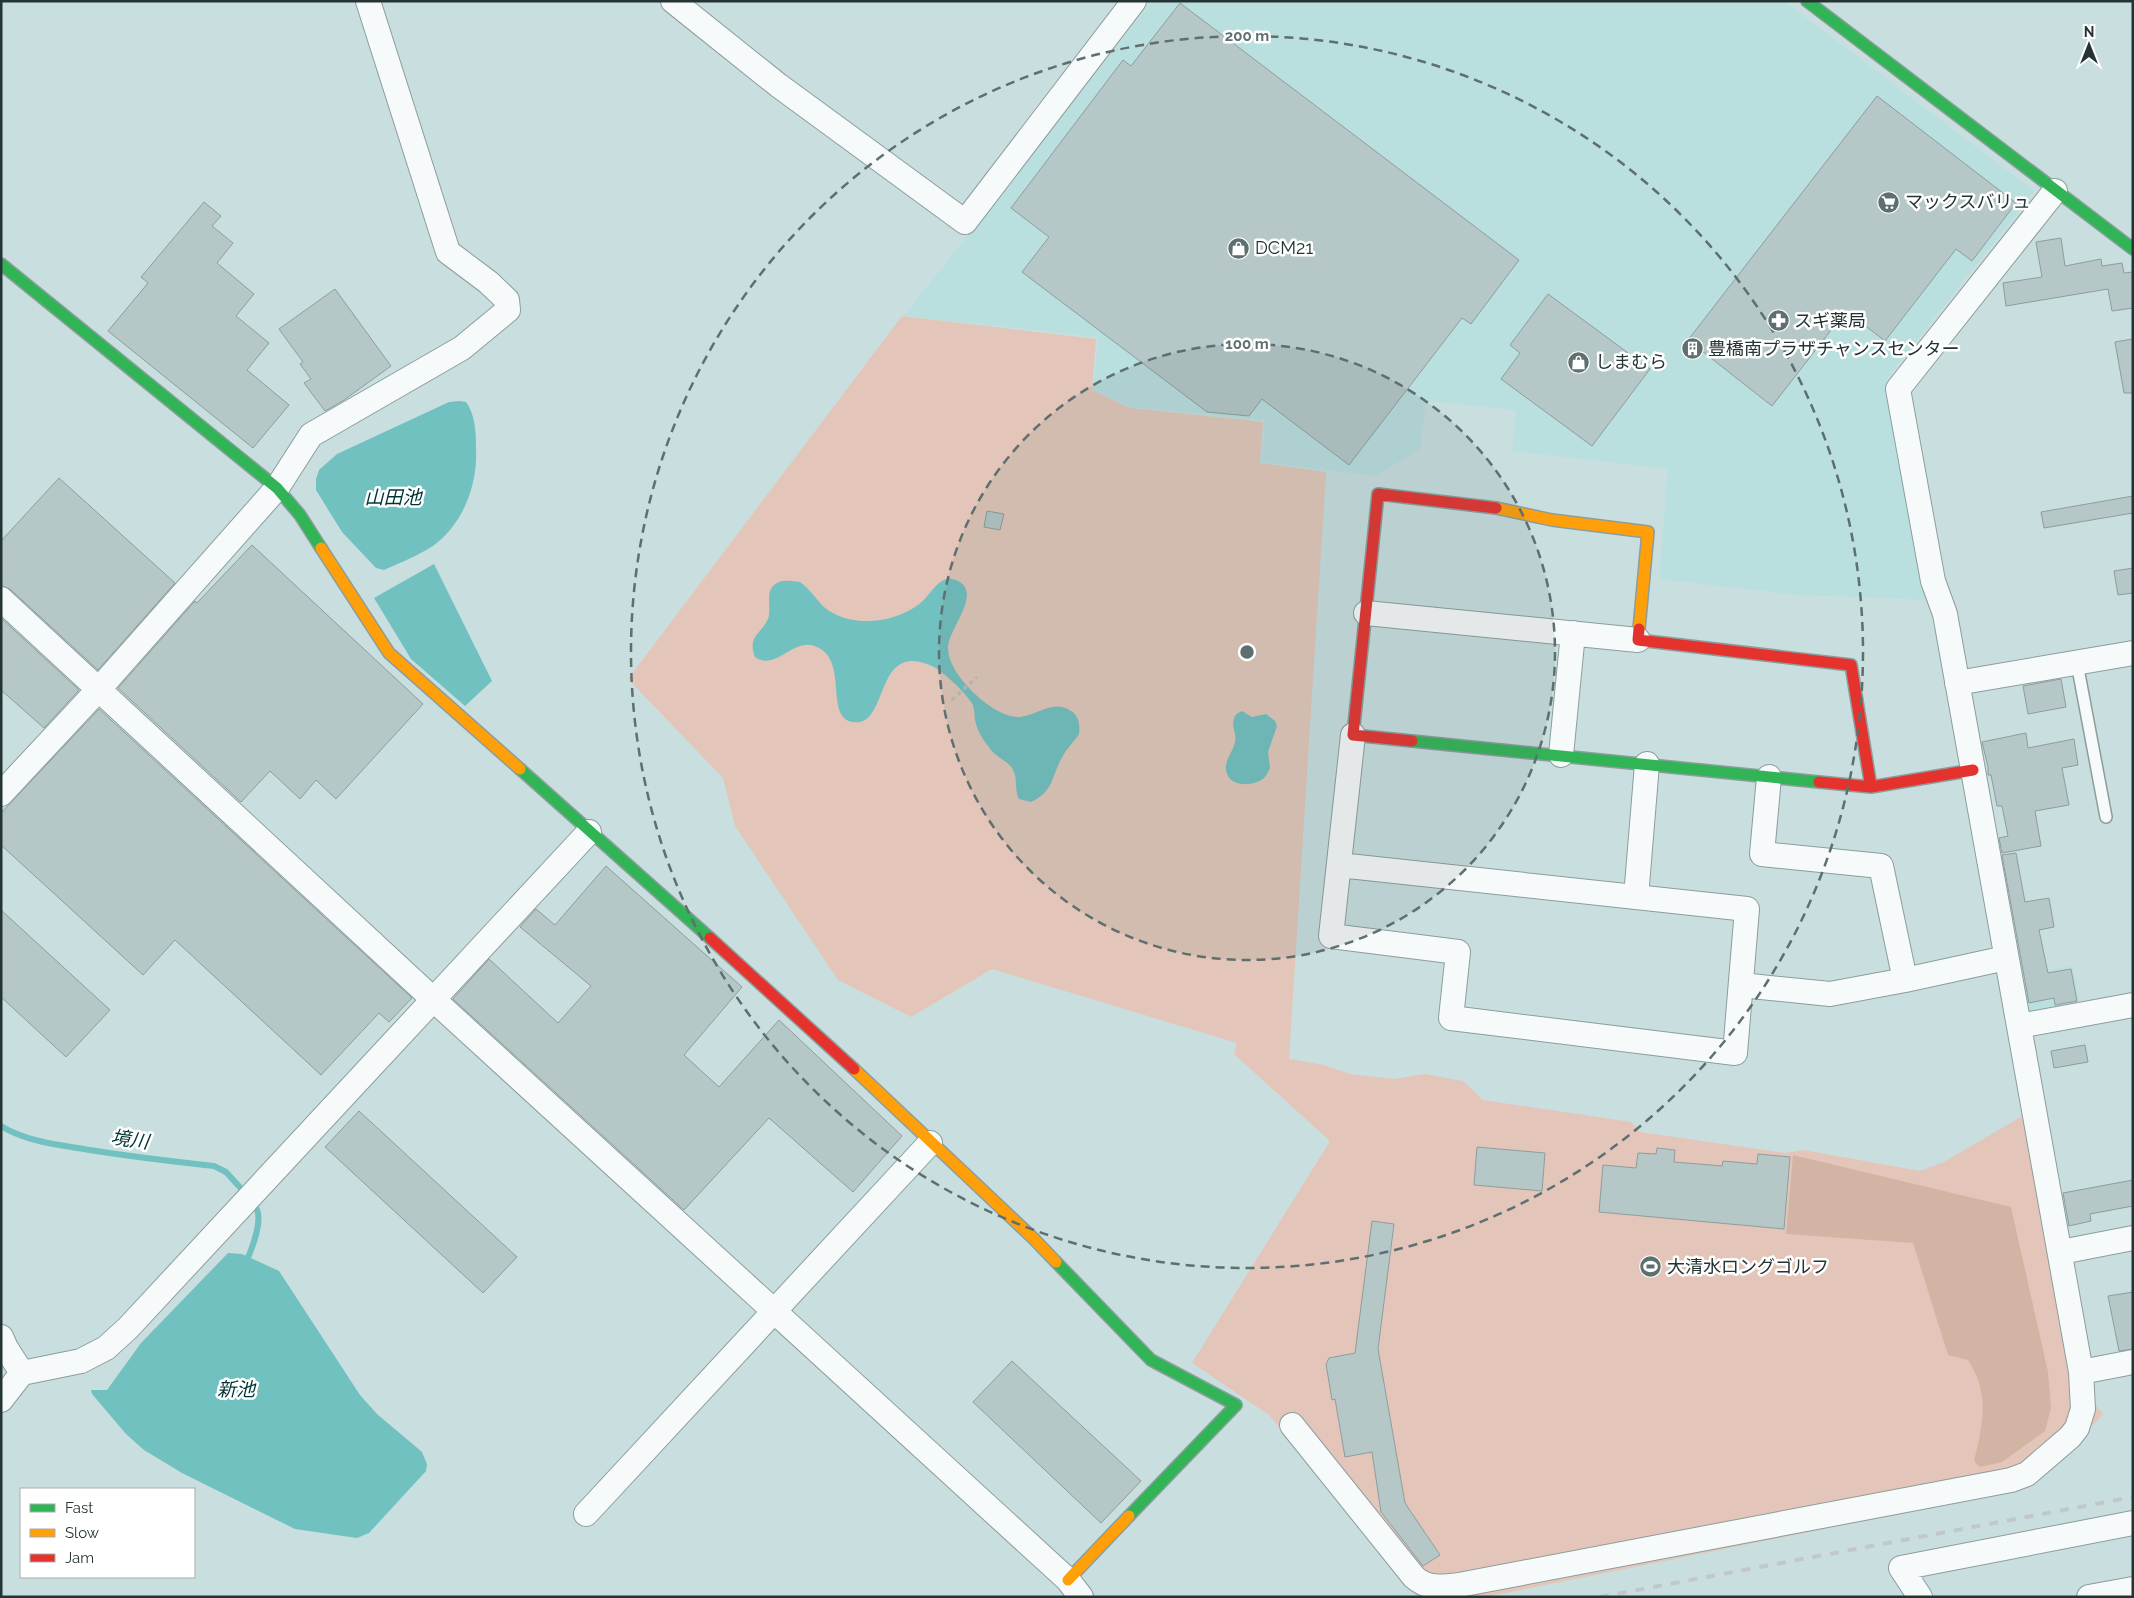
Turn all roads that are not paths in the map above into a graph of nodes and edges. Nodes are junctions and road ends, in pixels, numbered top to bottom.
1 (368, 1) edge
2 (673, 1) edge
3 (1134, 1) edge
4 (1806, 1) edge
5 (2055, 191) junction
6 (2133, 249) edge
7 (1, 264) edge
8 (277, 488) junction
9 (1, 599) edge
10 (1366, 612) junction
11 (1573, 633) junction
12 (1638, 640) junction
13 (2133, 653) edge
14 (2077, 663) junction
15 (1957, 683) junction
16 (98, 689) junction
17 (1354, 735) junction
18 (1561, 756) junction
19 (1647, 764) junction
20 (1973, 770) junction
21 (1769, 777) junction
22 (1871, 787) junction
23 (1, 794) edge
24 (2106, 817) dead end
25 (589, 832) junction
26 (1339, 864) junction
27 (1636, 897) junction
28 (2006, 958) junction
29 (1905, 980) junction
30 (1741, 985) junction
31 (435, 1001) junction
32 (2133, 1006) edge
33 (2019, 1026) junction
34 (930, 1142) junction
35 (2133, 1238) edge
36 (2060, 1252) junction
37 (775, 1310) junction
38 (1, 1337) edge
39 (2133, 1362) edge
40 (2081, 1372) junction
41 (22, 1373) junction
42 (1, 1400) edge
43 (1292, 1425) dead end
44 (586, 1514) dead end
45 (2133, 1522) edge
46 (1075, 1589) edge
47 (2133, 1589) edge
48 (1920, 1597) edge
49 (2089, 1597) edge

1 - 8 street
2 - 3 street
4 - 5 street
5 - 6 street
5 - 15 street
7 - 8 street
8 - 16 street
8 - 25 street
9 - 16 street
10 - 11 street
10 - 12 street
10 - 17 street
11 - 12 street
11 - 18 street
12 - 22 street
13 - 14 street
14 - 15 street
14 - 24 lane
15 - 20 street
16 - 23 street
16 - 31 street
17 - 18 street
17 - 26 street
18 - 19 street
19 - 21 street
19 - 27 street
20 - 22 street
20 - 28 street
21 - 22 street
21 - 29 street
25 - 31 street
25 - 34 street
26 - 27 street
26 - 30 street
27 - 30 street
28 - 29 street
28 - 33 street
29 - 30 street
31 - 37 street
31 - 41 street
32 - 33 street
33 - 36 street
34 - 37 street
34 - 46 street
35 - 36 street
36 - 40 street
37 - 44 street
37 - 46 street
38 - 41 street
39 - 40 street
40 - 43 street
41 - 42 street
45 - 48 street
47 - 49 street

